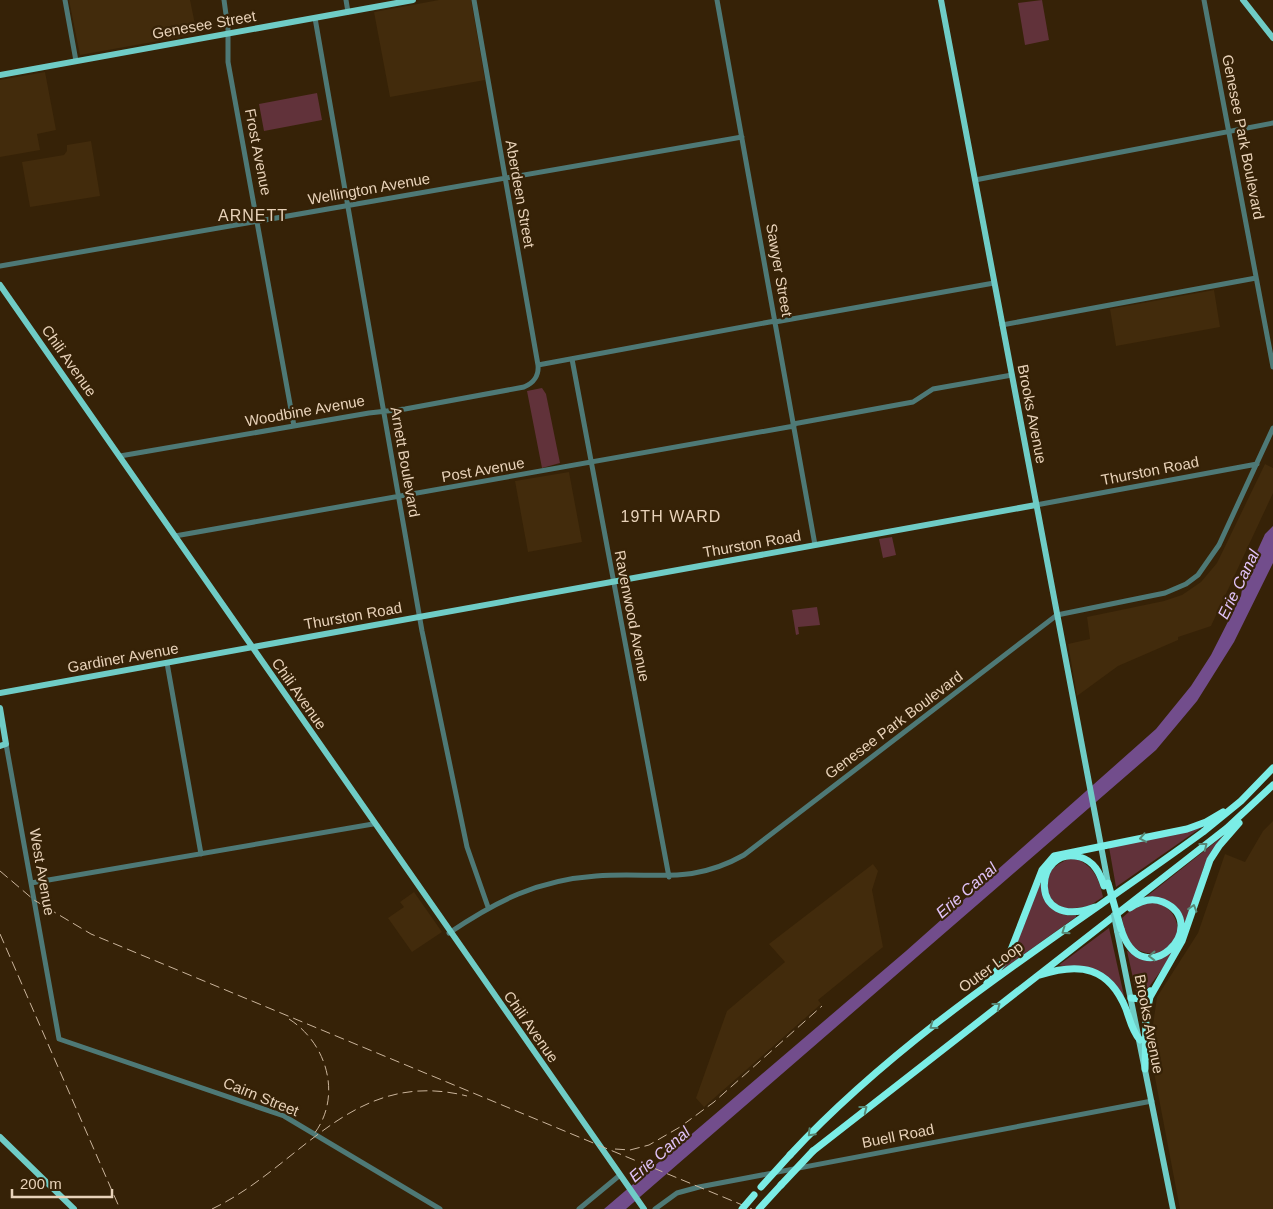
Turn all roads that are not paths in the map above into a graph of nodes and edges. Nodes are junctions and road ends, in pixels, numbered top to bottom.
1 (65, 0) edge
2 (224, 0) edge
3 (346, 0) edge
4 (413, 0) edge
5 (474, 0) edge
6 (717, 0) edge
7 (941, 0) edge
8 (1204, 0) edge
9 (1243, 0) edge
10 (348, 12) junction
11 (315, 18) junction
12 (228, 33) junction
13 (1273, 38) edge
14 (76, 61) junction
15 (0, 75) edge
16 (1273, 122) edge
17 (1229, 131) junction
18 (742, 137) junction
19 (505, 178) junction
20 (975, 180) junction
21 (348, 206) junction
22 (258, 221) junction
23 (0, 266) edge
24 (1256, 278) junction
25 (994, 283) junction
26 (0, 285) edge
27 (775, 321) junction
28 (1002, 326) junction
29 (572, 359) junction
30 (538, 365) junction
31 (1273, 368) edge
32 (1012, 375) junction
33 (384, 411) junction
34 (794, 425) junction
35 (294, 426) junction
36 (1273, 428) edge
37 (120, 456) junction
38 (591, 463) junction
39 (1257, 464) junction
40 (399, 498) junction
41 (1036, 505) junction
42 (175, 536) junction
43 (815, 545) junction
44 (614, 582) junction
45 (420, 616) junction
46 (1057, 616) junction
47 (251, 647) junction
48 (167, 663) junction
49 (0, 693) edge
50 (0, 708) edge
51 (3, 745) edge
52 (1273, 768) edge
53 (1263, 780) junction
54 (1273, 785) edge
55 (1267, 791) junction
56 (373, 824) junction
57 (1100, 845) junction
58 (201, 854) junction
59 (668, 877) junction
60 (32, 883) junction
61 (1106, 884) junction
62 (1104, 903) junction
63 (488, 907) junction
64 (1110, 918) junction
65 (1119, 930) junction
66 (449, 933) junction
67 (1035, 977) junction
68 (1157, 981) junction
69 (974, 996) junction
70 (1131, 998) junction
71 (59, 1040) joint
72 (1140, 1040) junction
73 (1145, 1068) junction
74 (1152, 1101) junction
75 (0, 1137) edge
76 (620, 1175) junction
77 (642, 1207) edge
78 (74, 1209) edge
79 (440, 1209) edge
80 (579, 1209) edge
81 (655, 1209) edge
82 (742, 1209) edge
83 (758, 1209) edge
84 (1173, 1209) edge

1 - 14 street
2 - 12 street, Frost Avenue
3 - 10 street
4 - 10 main road, Genesee Street
5 - 19 street, Aberdeen Street
6 - 18 street, Sawyer Street
7 - 20 main road, Brooks Avenue
8 - 17 street, Genesee Park Boulevard
9 - 13 main road
10 - 11 main road, Genesee Street
11 - 12 main road, Genesee Street
11 - 21 street, Arnett Boulevard
12 - 14 main road, Genesee Street
12 - 22 street, Frost Avenue
14 - 15 main road, Genesee Street
16 - 17 street
17 - 20 street
17 - 24 street, Genesee Park Boulevard
18 - 19 street, Wellington Avenue
18 - 27 street, Sawyer Street
19 - 21 street, Wellington Avenue
19 - 30 street, Aberdeen Street
20 - 25 main road, Brooks Avenue
21 - 22 street, Wellington Avenue
21 - 33 street, Arnett Boulevard
22 - 23 street, Wellington Avenue
22 - 35 street, Frost Avenue
24 - 28 street
24 - 31 street, Genesee Park Boulevard
25 - 27 street
25 - 28 main road, Brooks Avenue
26 - 37 main road, Chili Avenue
27 - 29 street
27 - 34 street, Sawyer Street
28 - 32 main road, Brooks Avenue
29 - 30 street
29 - 38 street, Ravenwood Avenue
30 - 33 street, Woodbine Avenue
32 - 34 street, Post Avenue
32 - 41 main road, Brooks Avenue
33 - 35 street, Woodbine Avenue
33 - 40 street, Arnett Boulevard
34 - 38 street, Post Avenue
34 - 43 street, Sawyer Street
35 - 37 street, Woodbine Avenue
36 - 39 street, Genesee Park Boulevard
37 - 42 main road, Chili Avenue
38 - 40 street, Post Avenue
38 - 44 street, Ravenwood Avenue
39 - 41 street, Thurston Road
39 - 46 street, Genesee Park Boulevard
40 - 42 street, Post Avenue
40 - 45 street, Arnett Boulevard
41 - 43 main road, Thurston Road
41 - 46 main road, Brooks Avenue
42 - 47 main road, Chili Avenue
43 - 44 main road, Thurston Road
44 - 45 main road, Thurston Road
44 - 59 street, Ravenwood Avenue
45 - 47 main road, Thurston Road
45 - 63 street, Arnett Boulevard
46 - 57 main road, Brooks Avenue
46 - 59 street, Genesee Park Boulevard
47 - 48 main road, Gardiner Avenue
47 - 56 main road, Chili Avenue
48 - 49 main road, Gardiner Avenue
48 - 58 street
50 - 51 main road, West Avenue
51 - 60 street, West Avenue
52 - 53 highway, Outer Loop
53 -> 57 highway
53 - 62 highway, Outer Loop
54 - 55 highway
64 -> 55 highway
68 -> 55 highway
56 - 58 street
56 - 66 main road, Chili Avenue
57 - 61 main road, Brooks Avenue
57 - 69 highway
58 - 60 street
59 - 63 street, Genesee Park Boulevard
60 - 71 street, West Avenue
61 - 62 highway
61 - 65 highway, bridge
62 -> 69 highway, Outer Loop
63 - 66 street, Genesee Park Boulevard
64 -> 65 highway
64 - 67 highway
65 - 70 main road, Brooks Avenue
66 - 76 main road, Chili Avenue
67 - 72 highway
83 -> 67 highway, bridge
68 - 70 highway
68 - 73 highway
69 -> 82 highway, Outer Loop, bridge
70 - 72 main road, Brooks Avenue
71 - 79 street, Cairn Street
72 - 73 main road, Brooks Avenue
73 - 74 main road, Brooks Avenue
74 - 81 street, Buell Road
74 - 84 main road, Brooks Avenue
75 - 78 main road
76 - 77 main road, Chili Avenue
76 - 80 street

